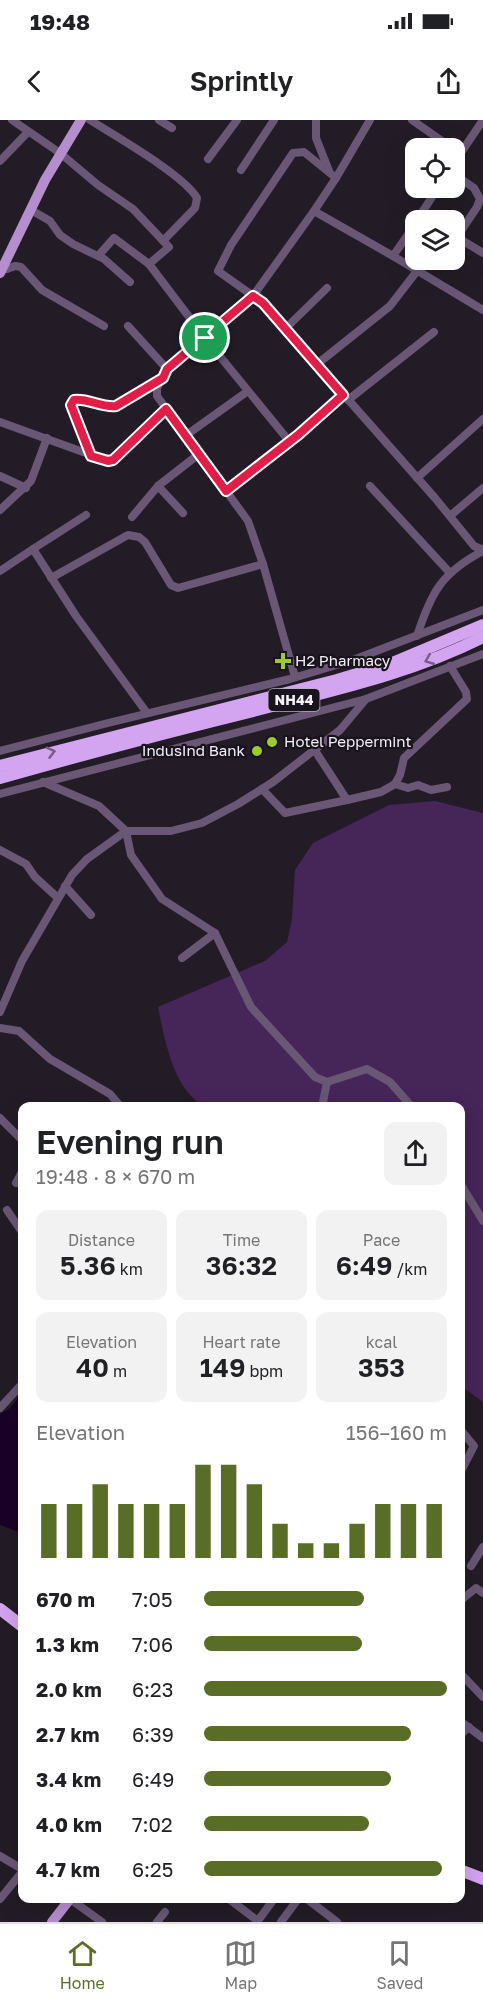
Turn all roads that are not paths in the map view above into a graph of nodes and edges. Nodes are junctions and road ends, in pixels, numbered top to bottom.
1 (12, 120) edge
2 (81, 120) edge
3 (90, 120) edge
4 (159, 120) edge
5 (237, 120) edge
6 (274, 120) edge
7 (316, 120) edge
8 (370, 120) edge
9 (412, 120) edge
10 (483, 120) edge
11 (172, 128) dead end
12 (28, 132) junction
13 (438, 138) edge
14 (465, 141) edge
15 (60, 153) junction
16 (208, 159) dead end
17 (0, 161) edge
18 (241, 170) dead end
19 (333, 175) junction
20 (465, 182) edge
21 (31, 210) junction
22 (314, 212) junction
23 (465, 224) edge
24 (405, 238) edge
25 (164, 241) junction
26 (465, 242) edge
27 (483, 253) edge
28 (99, 255) junction
29 (393, 256) junction
30 (150, 264) junction
31 (1, 270) edge
32 (417, 271) junction
33 (130, 282) dead end
34 (327, 288) dead end
35 (253, 296) junction
36 (482, 306) edge
37 (104, 326) dead end
38 (128, 326) dead end
39 (285, 329) junction
40 (435, 332) dead end
41 (205, 338) junction
42 (316, 365) junction
43 (167, 369) junction
44 (163, 378) junction
45 (248, 391) junction
46 (346, 398) junction
47 (166, 409) junction
48 (483, 419) edge
49 (0, 422) edge
50 (185, 436) junction
51 (47, 438) junction
52 (289, 441) junction
53 (199, 454) junction
54 (91, 456) junction
55 (0, 476) edge
56 (417, 478) junction
57 (158, 486) junction
58 (370, 486) dead end
59 (26, 488) junction
60 (483, 488) edge
61 (226, 491) junction
62 (0, 510) edge
63 (183, 513) dead end
64 (86, 515) dead end
65 (450, 516) junction
66 (132, 517) dead end
67 (33, 549) junction
68 (483, 551) edge
69 (264, 564) junction
70 (0, 571) edge
71 (450, 573) junction
72 (51, 578) junction
73 (483, 610) edge
74 (483, 625) edge
75 (417, 636) junction
76 (483, 637) edge
77 (483, 654) edge
78 (450, 666) junction
79 (295, 677) junction
80 (366, 699) junction
81 (147, 713) junction
82 (315, 749) junction
83 (0, 752) edge
84 (0, 766) edge
85 (0, 778) edge
86 (43, 782) junction
87 (395, 784) junction
88 (447, 787) dead end
89 (262, 789) junction
90 (0, 794) edge
91 (347, 800) junction
92 (126, 831) junction
93 (0, 850) edge
94 (65, 886) junction
95 (58, 898) junction
96 (91, 915) dead end
97 (215, 933) junction
98 (182, 958) dead end
99 (0, 1012) edge
100 (0, 1028) edge
101 (327, 1082) junction
102 (117, 1102) edge
103 (324, 1102) edge
104 (408, 1102) edge
105 (0, 1118) edge
106 (18, 1136) edge
107 (18, 1179) edge
108 (16, 1183) dead end
109 (465, 1191) edge
110 (7, 1210) dead end
111 (483, 1221) edge
112 (18, 1226) edge
113 (18, 1388) edge
114 (0, 1408) edge
115 (465, 1435) edge
116 (474, 1446) junction
117 (483, 1450) edge
118 (465, 1463) edge
119 (483, 1546) edge
120 (471, 1566) dead end
121 (483, 1593) edge
122 (465, 1597) edge
123 (0, 1609) edge
124 (18, 1623) edge
125 (465, 1678) edge
126 (483, 1697) edge
127 (465, 1724) edge
128 (469, 1727) junction
129 (465, 1731) edge
130 (483, 1738) edge
131 (0, 1856) edge
132 (18, 1868) edge
133 (465, 1872) edge
134 (18, 1876) edge
135 (483, 1879) edge
136 (0, 1899) edge
137 (67, 1903) edge
138 (76, 1903) edge
139 (234, 1903) edge
140 (271, 1903) edge
141 (295, 1903) edge
142 (312, 1903) edge
143 (165, 1912) dead end
144 (258, 1921) edge
145 (52, 1922) edge
146 (102, 1922) edge
147 (158, 1922) edge
148 (281, 1922) edge
149 (337, 1922) edge

1 - 12 street
2 - 15 main road
3 - 25 street
4 - 11 street
5 - 16 street
6 - 18 street
7 - 19 street
8 - 19 street
9 - 13 street
10 - 14 street
12 - 15 street
12 - 17 street
15 - 21 main road
15 - 25 street
19 - 22 street
19 - 35 street
20 - 23 street
21 - 28 street
21 - 31 main road
22 - 29 street
22 - 35 street
24 - 29 street
25 - 30 street
26 - 27 street
28 - 30 street
28 - 33 street
29 - 32 street
30 - 41 street
31 - 37 street
32 - 36 street
32 - 42 street
34 - 39 street
35 - 39 street
35 - 41 street
38 - 43 street
39 - 42 street
40 - 46 street
41 - 43 street
41 - 45 street
42 - 46 street
43 - 44 street
44 - 47 street
44 - 54 street
45 - 50 street
45 - 52 street
46 - 52 street
46 - 56 street
47 - 50 street
47 - 54 street
48 - 56 street
49 - 51 street
50 - 53 street
51 - 54 street
51 - 59 street
52 - 61 street
53 - 57 street
53 - 61 street
55 - 59 street
56 - 65 street
57 - 63 street
57 - 66 street
58 - 71 street
59 - 62 street
60 - 65 street
61 - 69 street
64 - 67 street
65 - 68 street
67 - 70 street
67 - 72 street
68 - 71 street
69 - 72 street
69 - 79 street
71 - 75 street
72 - 81 street
73 - 75 street
84 -> 74 highway, NH44
75 - 79 street
76 -> 85 highway, NH44
77 - 78 street
78 - 80 street
78 - 87 street
79 - 81 street
80 - 82 street
80 - 86 street
81 - 83 street
82 - 89 street
82 - 91 street
86 - 90 street
86 - 92 street
87 - 88 street
87 - 91 street
89 - 91 street
89 - 92 street
92 - 94 street
92 - 97 street
93 - 95 street
94 - 95 street
94 - 96 street
95 - 99 street
97 - 98 street
97 - 101 street
100 - 102 street
101 - 103 street
101 - 104 street
105 - 106 street
107 - 108 street
109 - 111 street
110 - 112 street
113 - 114 street
115 - 116 street
116 - 117 street
116 - 118 street
119 - 120 street
121 - 122 street
123 - 124 highway
125 - 126 street
127 - 128 street
128 - 129 street
128 - 130 street
131 - 132 street
133 - 135 highway
134 - 136 street
137 - 145 main road
138 - 146 street
139 - 144 street
140 - 144 street
141 - 148 street
142 - 149 street
143 - 147 street

